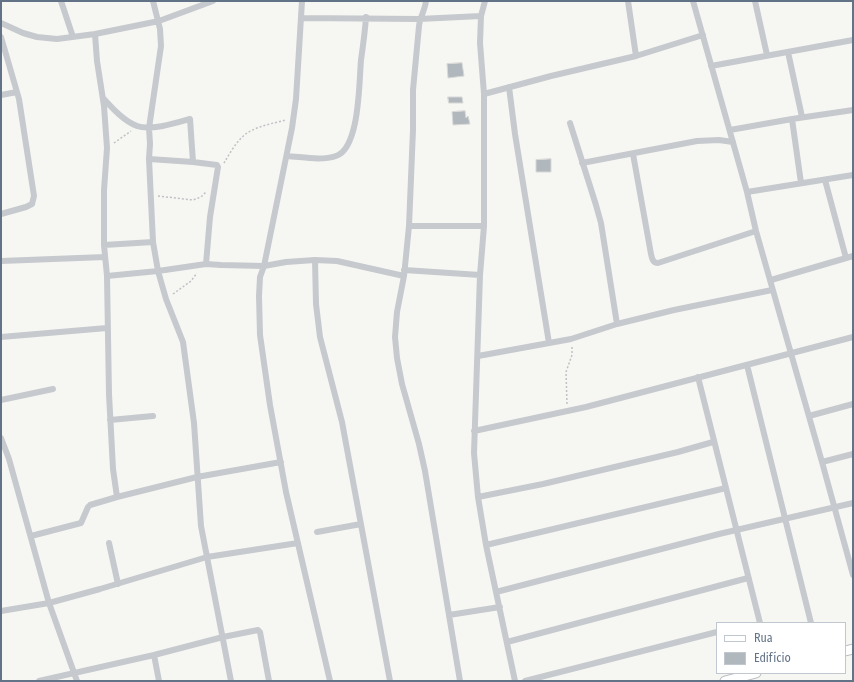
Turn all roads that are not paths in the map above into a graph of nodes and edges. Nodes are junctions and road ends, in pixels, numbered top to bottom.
1 (61, 1) edge
2 (153, 1) edge
3 (213, 1) edge
4 (426, 1) edge
5 (485, 1) edge
6 (628, 1) edge
7 (693, 1) edge
8 (755, 1) edge
9 (300, 3) edge
10 (482, 16) junction
11 (366, 17) junction
12 (301, 18) junction
13 (419, 19) junction
14 (159, 21) junction
15 (1, 23) edge
16 (95, 34) junction
17 (703, 35) junction
18 (1, 37) edge
19 (73, 37) junction
20 (853, 40) edge
21 (788, 52) junction
22 (767, 55) junction
23 (636, 56) junction
24 (712, 66) junction
25 (509, 87) junction
26 (17, 92) junction
27 (484, 94) junction
28 (1, 96) edge
29 (103, 98) junction
30 (853, 110) edge
31 (802, 117) junction
32 (792, 119) junction
33 (570, 123) dead end
34 (149, 128) junction
35 (730, 130) junction
36 (733, 142) junction
37 (633, 154) junction
38 (287, 156) junction
39 (149, 159) junction
40 (194, 162) junction
41 (582, 163) junction
42 (853, 175) edge
43 (825, 180) junction
44 (802, 183) junction
45 (746, 192) junction
46 (1, 214) edge
47 (409, 226) junction
48 (484, 226) junction
49 (756, 231) junction
50 (153, 242) junction
51 (104, 246) junction
52 (853, 256) edge
53 (105, 257) junction
54 (846, 258) junction
55 (315, 260) junction
56 (1, 261) edge
57 (206, 264) junction
58 (264, 266) junction
59 (158, 271) junction
60 (404, 273) junction
61 (480, 275) junction
62 (107, 276) junction
63 (770, 280) junction
64 (772, 290) junction
65 (617, 324) junction
66 (107, 328) junction
67 (1, 337) edge
68 (853, 337) edge
69 (549, 343) junction
70 (791, 354) junction
71 (478, 356) junction
72 (747, 365) junction
73 (698, 377) junction
74 (53, 389) dead end
75 (1, 400) edge
76 (853, 404) edge
77 (153, 416) dead end
78 (809, 416) junction
79 (110, 420) junction
80 (474, 431) junction
81 (1, 438) edge
82 (713, 442) junction
83 (853, 454) edge
84 (9, 459) junction
85 (1, 461) edge
86 (281, 462) junction
87 (822, 462) junction
88 (197, 477) junction
89 (726, 488) junction
90 (116, 497) junction
91 (478, 497) junction
92 (853, 503) edge
93 (835, 508) junction
94 (786, 518) junction
95 (361, 524) junction
96 (736, 530) junction
97 (317, 532) dead end
98 (31, 536) junction
99 (108, 543) dead end
100 (298, 543) junction
101 (486, 545) junction
102 (850, 552) edge
103 (207, 557) junction
104 (853, 575) edge
105 (748, 578) junction
106 (118, 584) junction
107 (496, 592) junction
108 (49, 602) junction
109 (500, 607) junction
110 (1, 611) edge
111 (449, 615) junction
112 (757, 622) edge
113 (811, 622) edge
114 (716, 632) edge
115 (223, 637) junction
116 (507, 642) junction
117 (154, 655) junction
118 (74, 673) junction
119 (752, 674) edge
120 (39, 681) edge
121 (77, 681) edge
122 (159, 681) edge
123 (231, 681) edge
124 (269, 681) edge
125 (330, 681) edge
126 (390, 681) edge
127 (460, 681) edge
128 (515, 681) edge
129 (525, 681) edge
130 (725, 681) edge

1 - 19 street
2 - 14 street
3 - 14 street
4 - 13 street
5 - 10 street
6 - 23 street
7 - 17 street
8 - 22 street
9 - 12 street
10 - 13 street
10 - 27 street
11 - 12 street
11 - 13 street
11 - 38 street
12 - 38 street
13 - 47 street
14 - 16 street
14 - 34 street
15 - 19 street
16 - 19 street
16 - 29 street
17 - 23 street
17 - 24 street
18 - 26 street
20 - 21 street
21 - 22 street
21 - 31 street
22 - 24 street
23 - 25 street
24 - 35 street
25 - 27 street
25 - 69 street
26 - 28 street
26 - 46 street
27 - 48 street
29 - 34 street
29 - 51 street
30 - 31 street
31 - 32 street
32 - 35 street
32 - 44 street
33 - 41 street
34 - 39 street
34 - 40 street
35 - 36 street
36 - 37 street
36 - 45 street
37 - 41 street
37 - 49 street
38 - 58 street
39 - 40 street
39 - 50 street
40 - 57 street
41 - 65 street
42 - 43 street
43 - 44 street
43 - 54 street
44 - 45 street
45 - 49 street
47 - 48 street
47 - 60 street
48 - 61 street
49 - 63 street
50 - 51 street
50 - 59 street
51 - 53 street
52 - 54 street
53 - 56 street
53 - 62 street
54 - 63 street
55 - 58 street
55 - 60 street
55 - 95 street
57 - 58 street
57 - 59 street
58 - 86 street
59 - 62 street
59 - 88 street
60 - 61 street
60 - 111 street
61 - 71 street
62 - 66 street
63 - 64 street
64 - 65 street
64 - 70 street
65 - 69 street
66 - 67 street
66 - 79 street
68 - 70 street
69 - 71 street
70 - 72 street
70 - 78 street
71 - 80 street
72 - 73 street
72 - 94 street
73 - 80 street
73 - 82 street
74 - 75 street
76 - 78 street
77 - 79 street
78 - 87 street
79 - 90 street
80 - 91 street
81 - 84 street
82 - 89 street
82 - 91 street
83 - 87 street
84 - 85 street
84 - 98 street
86 - 88 street
86 - 100 street
87 - 93 street
88 - 90 street
88 - 103 street
89 - 96 street
89 - 101 street
90 - 98 street
91 - 101 street
92 - 93 street
93 - 94 street
93 - 102 street
94 - 96 street
94 - 113 street
95 - 97 street
95 - 126 street
96 - 105 street
96 - 107 street
98 - 108 street
99 - 106 street
100 - 103 street
100 - 125 street
101 - 107 street
102 - 104 street
103 - 106 street
103 - 115 street
105 - 112 street
105 - 116 street
106 - 108 street
107 - 109 street
108 - 110 street
108 - 118 street
109 - 111 street
109 - 116 street
111 - 127 street
114 - 129 street
115 - 117 street
115 - 123 street
115 - 124 street
116 - 128 street
117 - 118 street
117 - 122 street
118 - 120 street
118 - 121 street
119 - 130 street

